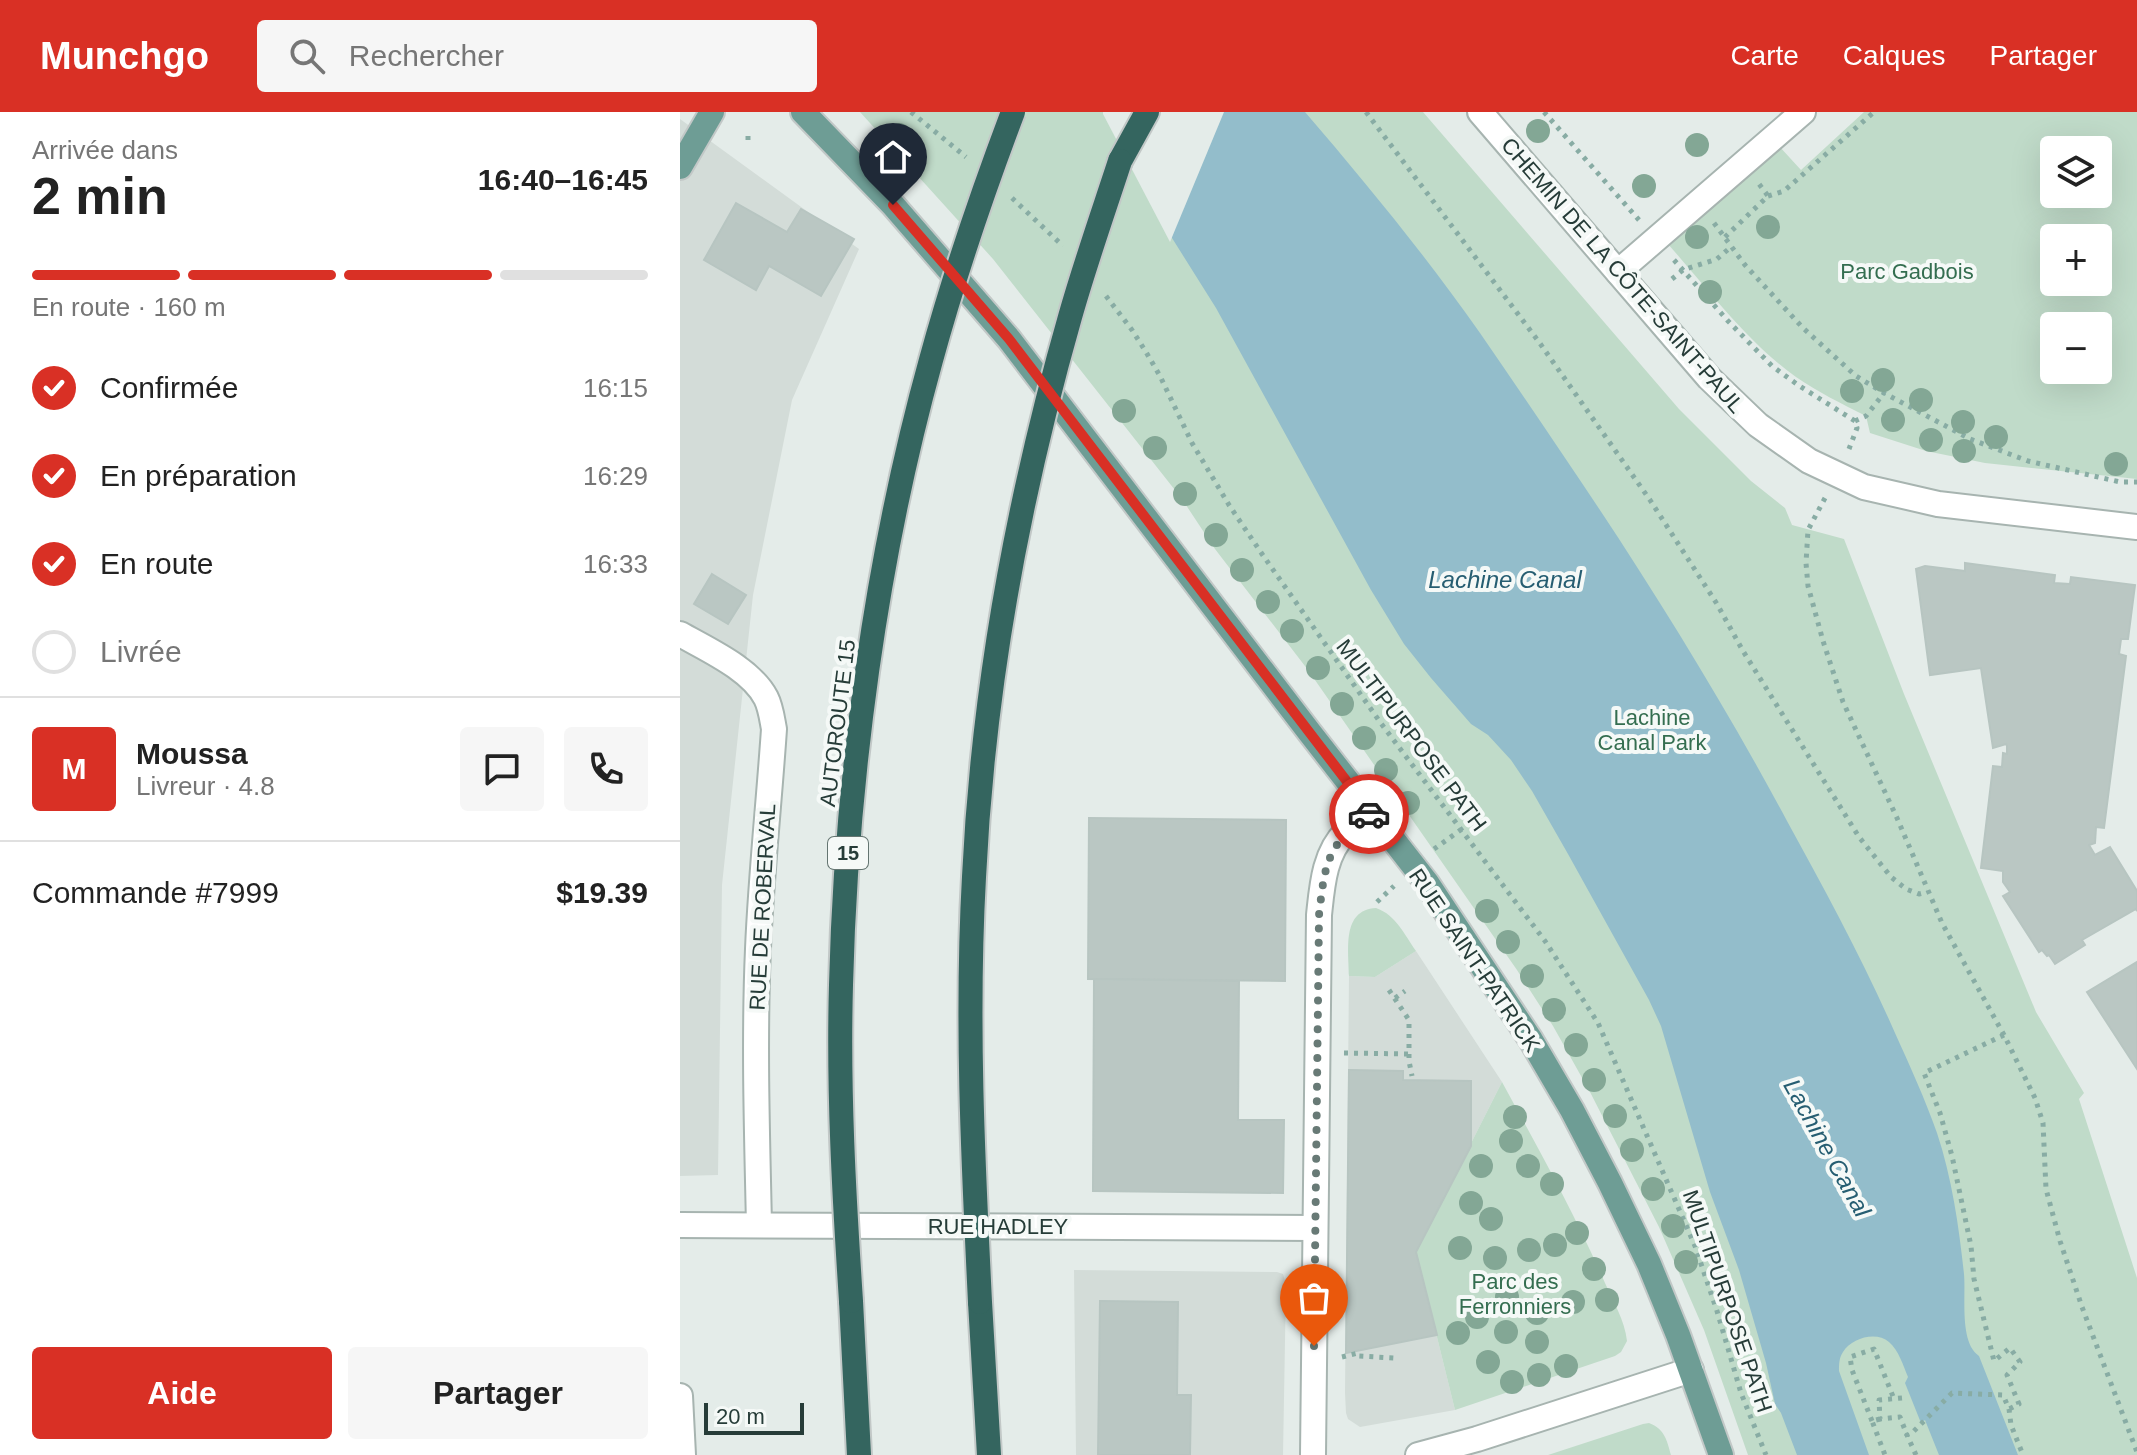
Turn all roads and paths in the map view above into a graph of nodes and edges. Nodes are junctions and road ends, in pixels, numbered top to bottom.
1 (712, 112) edge
2 (803, 112) edge
3 (911, 112) edge
4 (1013, 112) edge
5 (1138, 112) edge
6 (1147, 112) edge
7 (1366, 112) edge
8 (1480, 112) edge
9 (1544, 112) edge
10 (1803, 112) edge
11 (1874, 112) edge
12 (1120, 161) junction
13 (972, 162) dead end
14 (680, 167) edge
15 (1759, 184) dead end
16 (1004, 190) dead end
17 (1768, 196) junction
18 (1711, 219) dead end
19 (1642, 224) dead end
20 (1725, 237) junction
21 (1732, 246) junction
22 (1664, 250) dead end
23 (1071, 255) dead end
24 (1683, 270) junction
25 (1618, 272) junction
26 (1672, 279) dead end
27 (1102, 291) dead end
28 (1884, 393) junction
29 (1855, 421) junction
30 (1855, 436) dead end
31 (2137, 482) edge
32 (1811, 524) dead end
33 (2137, 527) edge
34 (680, 634) edge
35 (1371, 813) junction
36 (1462, 829) junction
37 (1434, 849) dead end
38 (1927, 892) junction
39 (1389, 990) dead end
40 (1405, 991) dead end
41 (1395, 998) junction
42 (2004, 1035) junction
43 (1343, 1053) dead end
44 (1409, 1054) junction
45 (1412, 1076) dead end
46 (680, 1225) edge
47 (759, 1225) junction
48 (1315, 1228) junction
49 (1341, 1357) dead end
50 (1394, 1358) dead end
51 (1691, 1370) junction
52 (680, 1396) edge
53 (1902, 1398) dead end
54 (1894, 1399) junction
55 (2009, 1409) junction
56 (1880, 1419) junction
57 (1872, 1421) junction
58 (1910, 1434) junction
59 (2137, 1452) edge
60 (683, 1455) edge
61 (859, 1455) edge
62 (989, 1455) edge
63 (1313, 1455) edge
64 (1418, 1455) edge
65 (1721, 1455) edge
66 (1766, 1455) edge
67 (1885, 1455) edge
68 (1916, 1455) edge
69 (2023, 1455) edge

1 - 14 main road
2 - 35 main road, RUE SAINT-PATRICK
3 - 13 path
4 - 61 highway, AUTOROUTE 15 / 15, bridge
5 - 12 highway
6 - 12 highway
7 - 38 path
8 - 25 street, CHEMIN DE LA CÔTE-SAINT-PAUL
9 - 19 path
10 - 25 street
11 - 17 path
12 - 62 highway, bridge
15 - 17 path
16 - 23 path
17 - 20 path
18 - 20 path
20 - 21 path
21 - 24 path
21 - 28 path
22 - 24 path
24 - 26 path
24 - 29 path
25 - 33 street, CHEMIN DE LA CÔTE-SAINT-PAUL
27 - 36 path, MULTIPURPOSE PATH
28 - 29 path
28 - 31 path
29 - 30 path
32 - 38 path
34 - 47 street, RUE DE ROBERVAL
35 - 48 street
35 - 51 main road, RUE SAINT-PATRICK
36 - 37 path
36 - 66 path, MULTIPURPOSE PATH
38 - 42 path
39 - 41 path
40 - 41 path
41 - 44 path
42 - 55 path
42 - 59 path
43 - 44 path
44 - 45 path
46 - 47 street, RUE HADLEY
47 - 48 street, RUE HADLEY
48 - 63 street
49 - 50 path
51 - 64 street
51 - 65 main road, RUE SAINT-PATRICK
52 - 60 street
53 - 54 path
54 - 56 path
54 - 57 path
55 - 58 path
55 - 69 path
56 - 57 path
56 - 58 path
57 - 67 path
58 - 68 path

